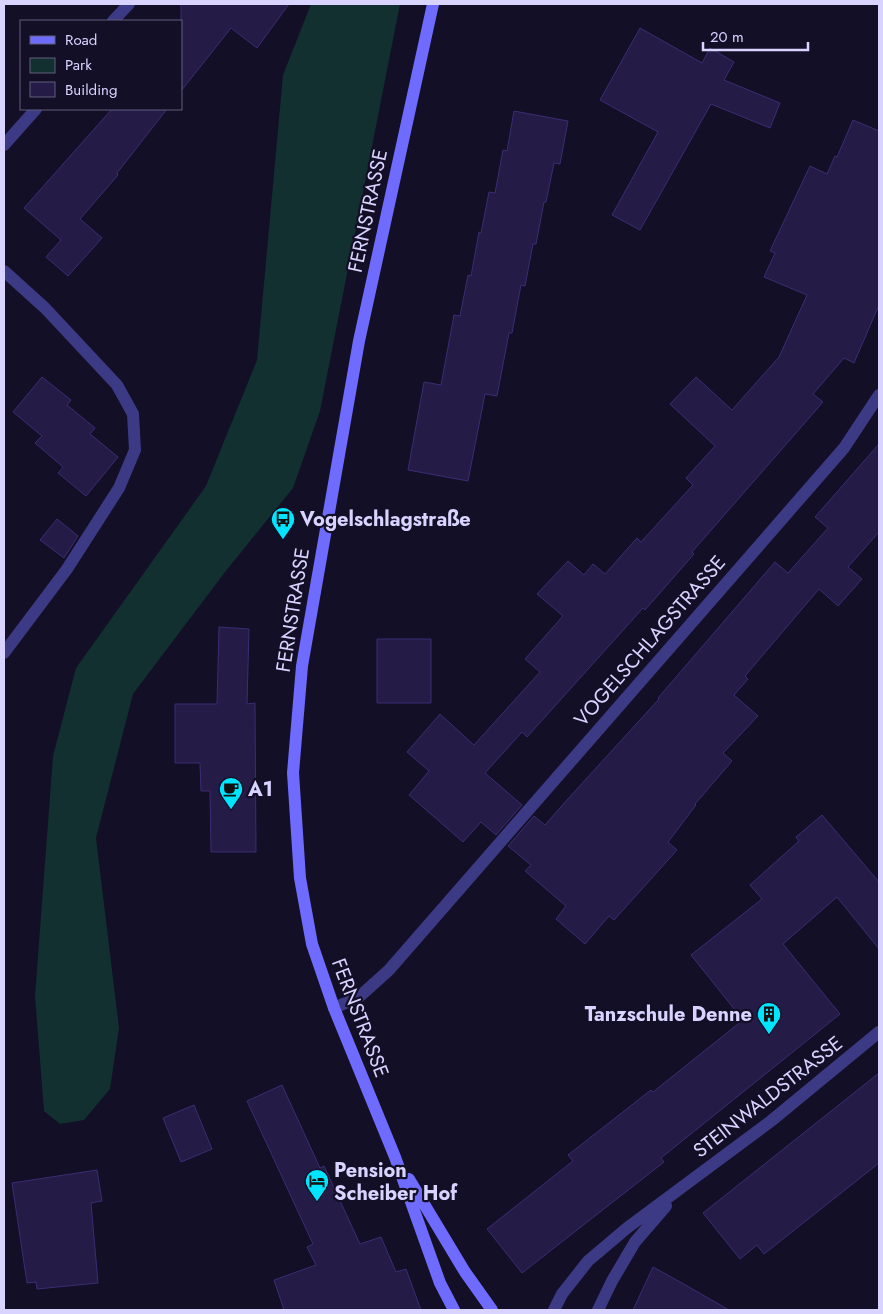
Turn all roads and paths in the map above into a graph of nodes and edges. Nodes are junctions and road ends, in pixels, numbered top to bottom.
1 (129, 4) edge
2 (433, 4) edge
3 (114, 20) edge
4 (35, 110) edge
5 (4, 145) edge
6 (4, 271) edge
7 (879, 395) edge
8 (4, 653) edge
9 (334, 1008) junction
10 (879, 1032) edge
11 (395, 1157) junction
12 (680, 1189) junction
13 (454, 1310) edge
14 (492, 1310) edge
15 (554, 1310) edge
16 (598, 1310) edge

1 - 3 street
2 - 9 main road, FERNSTRASSE
4 - 5 street
6 - 8 street
7 - 9 street, VOGELSCHLAGSTRASSE
9 - 11 main road, FERNSTRASSE
10 - 12 street, STEINWALDSTRASSE
11 - 13 main road, FERNSTRASSE
11 - 14 main road, FERNSTRASSE
12 - 15 street, STEINWALDSTRASSE
12 - 16 street, STEINWALDSTRASSE

